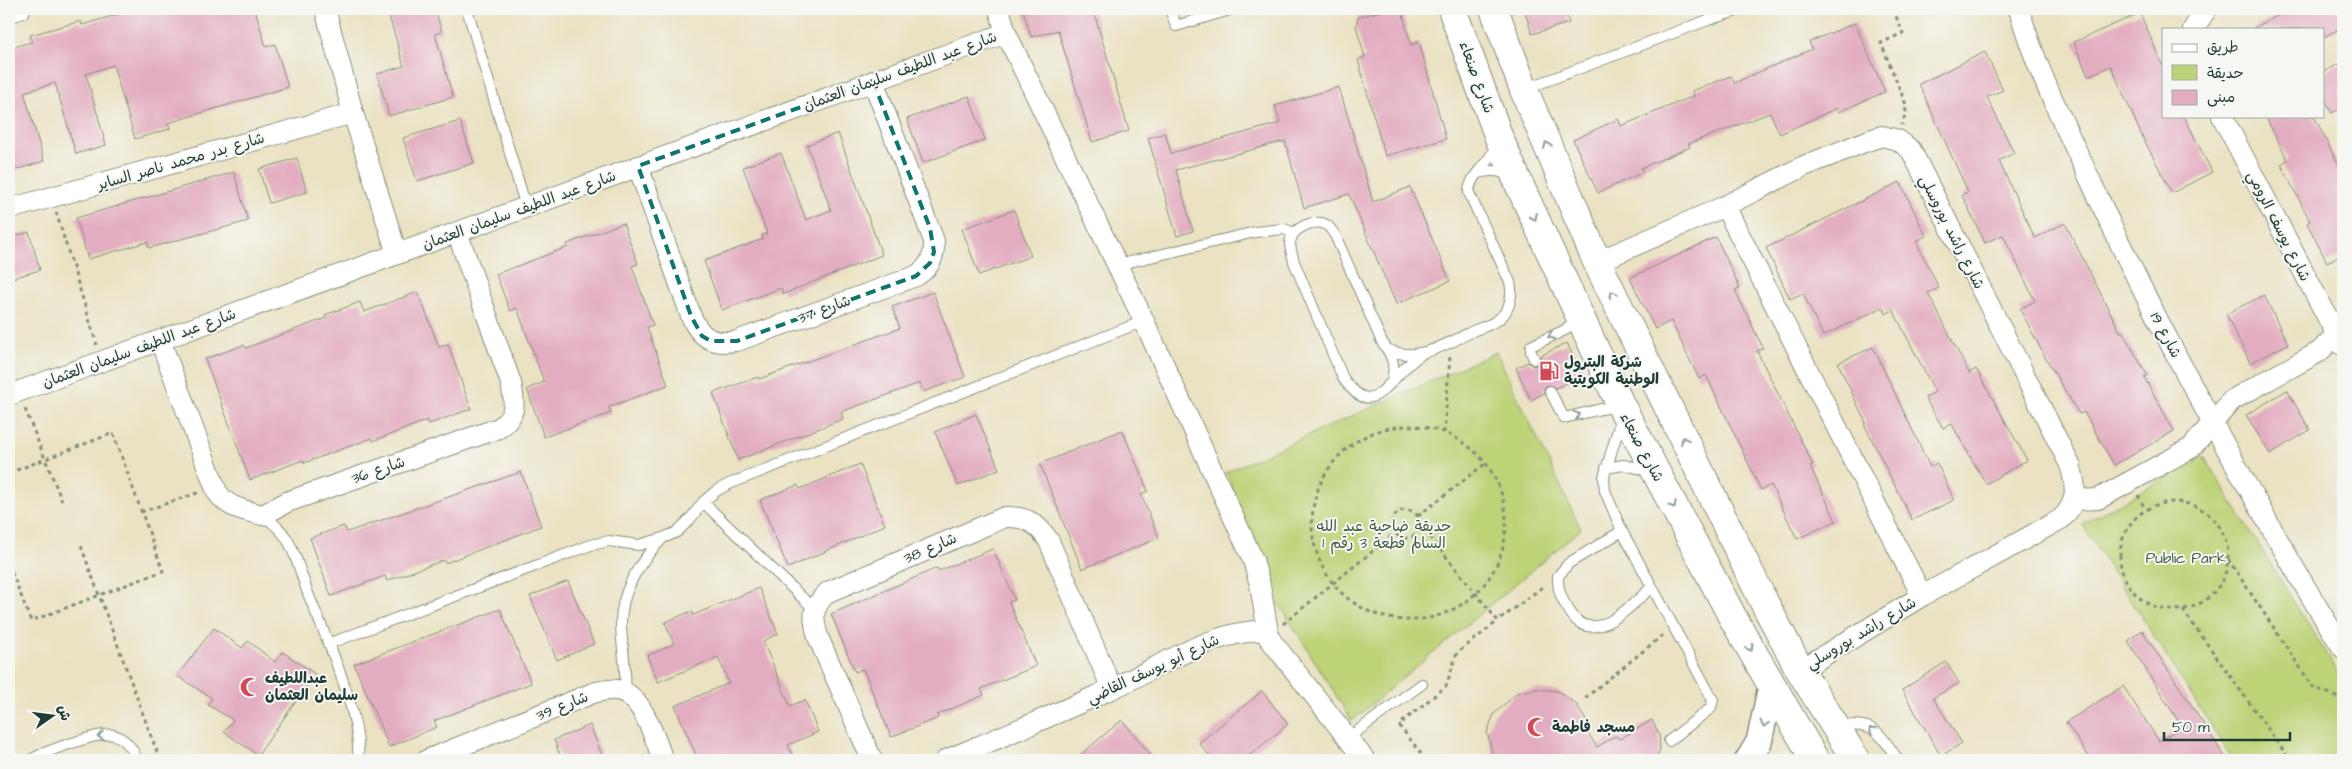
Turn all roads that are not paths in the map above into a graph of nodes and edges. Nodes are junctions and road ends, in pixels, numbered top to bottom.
1 (20, 9) edge
2 (324, 9) edge
3 (467, 9) edge
4 (999, 9) edge
5 (1170, 9) edge
6 (1233, 9) edge
7 (1452, 9) edge
8 (1494, 9) edge
9 (1742, 9) edge
10 (2019, 9) edge
11 (2207, 9) edge
12 (9, 12) edge
13 (2194, 28) edge
14 (1006, 33) junction
15 (873, 81) junction
16 (1524, 90) junction
17 (353, 113) junction
18 (2223, 118) edge
19 (1499, 138) junction
20 (638, 166) junction
21 (1478, 173) junction
22 (1519, 184) junction
23 (1725, 206) junction
24 (526, 207) junction
25 (9, 209) edge
26 (457, 232) junction
27 (1294, 232) junction
28 (397, 254) junction
29 (1597, 262) junction
30 (1117, 265) junction
31 (1580, 316) junction
32 (1144, 321) junction
33 (2341, 337) edge
34 (160, 340) junction
35 (1387, 349) junction
36 (1424, 352) junction
37 (1534, 359) dead end
38 (1392, 381) junction
39 (1550, 390) dead end
40 (13, 393) edge
41 (1622, 408) junction
42 (2212, 423) junction
43 (1606, 468) junction
44 (1656, 472) junction
45 (2075, 500) junction
46 (703, 502) junction
47 (263, 515) junction
48 (1622, 531) junction
49 (663, 538) junction
50 (1733, 539) junction
51 (1703, 561) junction
52 (1652, 587) junction
53 (1922, 596) junction
54 (1764, 602) junction
55 (815, 610) junction
56 (1733, 618) junction
57 (1267, 630) junction
58 (328, 644) junction
59 (2343, 648) edge
60 (1800, 670) junction
61 (1422, 684) dead end
62 (1771, 686) junction
63 (1112, 689) junction
64 (625, 692) junction
65 (1833, 725) junction
66 (1348, 738) junction
67 (1669, 741) dead end
68 (31, 760) edge
69 (137, 760) edge
70 (358, 760) edge
71 (427, 760) edge
72 (663, 760) edge
73 (872, 760) edge
74 (946, 760) edge
75 (1365, 760) edge
76 (1748, 760) edge
77 (1815, 760) edge
78 (1856, 760) edge
79 (1898, 760) edge

1 - 12 street
2 - 17 street
3 - 24 lane
4 - 14 street, شارع عبد اللطيف سليمان العثمان
5 - 6 lane
7 - 19 main road, شارع صنعاء
8 - 16 main road
9 - 16 lane
10 - 42 street, شارع 19
11 - 13 street
14 - 15 street, شارع عبد اللطيف سليمان العثمان
14 - 30 street
15 - 20 street, شارع عبد اللطيف سليمان العثمان
15 - 20 street, شارع 37
29 -> 16 main road
17 - 25 street, شارع بدر محمد ناصر الساير
17 - 28 street
18 - 33 street, شارع يوسف الرومي
19 - 21 lane
19 - 22 main road, شارع صنعاء
20 - 24 street, شارع عبد اللطيف سليمان العثمان
21 - 22 lane
21 - 36 lane
22 -> 31 main road, شارع صنعاء
23 - 29 street
23 - 45 street, شارع راشد بوروسلي
23 - 53 street, شارع راشد بوروسلي
24 - 26 street, شارع عبد اللطيف سليمان العثمان
26 - 28 street, شارع عبد اللطيف سليمان العثمان
26 - 47 street, شارع 36
27 - 30 lane
27 - 35 lane
27 - 38 lane
28 - 34 street, شارع عبد اللطيف سليمان العثمان
50 -> 29 main road
30 - 32 street
31 -> 37 lane
31 - 41 main road, شارع صنعاء
32 - 46 lane
32 - 57 street
33 - 42 street, شارع يوسف الرومي
34 - 40 street, شارع عبد اللطيف سليمان العثمان
34 - 47 street
35 - 36 lane
35 - 38 lane
36 - 38 lane
39 -> 41 lane
41 - 43 lane
41 - 44 main road, شارع صنعاء
42 - 45 street
42 - 59 street, شارع 19
43 - 44 lane
43 - 48 lane
44 -> 51 main road, شارع صنعاء
45 - 53 street, شارع راشد بوروسلي
46 - 49 lane
46 - 55 lane
47 - 58 lane
48 - 52 lane
48 - 52 lane
49 - 58 lane
49 - 64 lane
50 - 51 main road
50 - 54 main road
51 - 56 main road, شارع صنعاء
52 - 67 lane
53 - 60 street, شارع راشد بوروسلي
54 - 56 main road
54 - 60 main road
55 - 63 street, شارع 38
55 - 73 street
56 -> 62 main road, شارع صنعاء
57 - 63 street, شارع أبو يوسف القاضي
57 - 66 street
58 - 70 lane
60 - 65 main road
61 - 66 lane
62 -> 76 street
62 - 77 main road, شارع صنعاء
63 - 74 street, شارع أبو يوسف القاضي
64 - 71 street, شارع 39
64 - 72 street
65 - 78 main road
79 -> 65 lane
66 - 75 street
69 -> 68 lane

